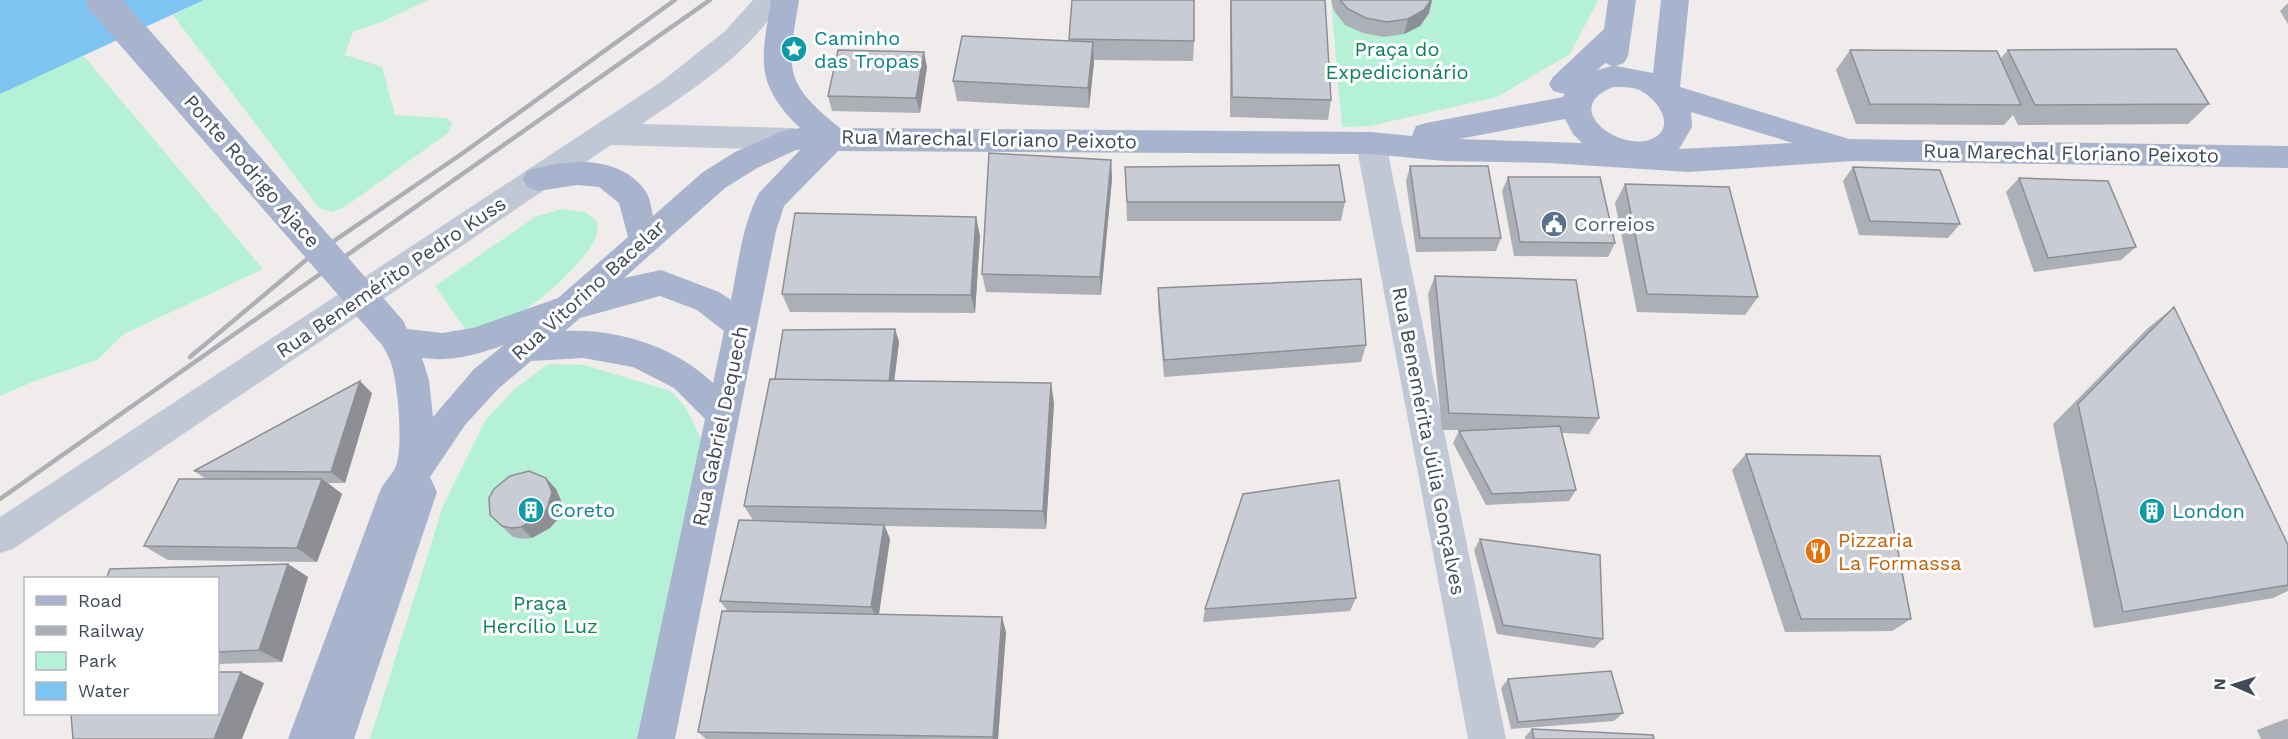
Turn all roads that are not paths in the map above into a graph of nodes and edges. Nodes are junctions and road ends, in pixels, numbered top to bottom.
1 (102, 0) edge
2 (768, 0) edge
3 (784, 0) edge
4 (1622, 0) edge
5 (1675, 0) edge
6 (1617, 33) junction
7 (1611, 76) junction
8 (1665, 93) junction
9 (1576, 106) junction
10 (1724, 110) junction
11 (1505, 120) junction
12 (606, 134) junction
13 (832, 138) junction
14 (793, 139) junction
15 (1371, 143) junction
16 (1603, 144) junction
17 (1662, 147) junction
18 (1854, 150) junction
19 (1549, 152) junction
20 (1768, 157) junction
21 (2288, 157) edge
22 (1689, 161) junction
23 (538, 180) junction
24 (645, 242) junction
25 (569, 308) junction
26 (741, 325) junction
27 (396, 336) junction
28 (524, 348) junction
29 (722, 413) junction
30 (411, 475) junction
31 (0, 537) edge
32 (307, 739) edge
33 (335, 739) edge
34 (656, 739) edge
35 (1487, 739) edge

1 - 27 main road, Ponte Rodrigo Ajace, bridge
2 - 12 street, Rua Benemérito Pedro Kuss
3 - 13 main road
4 - 6 main road
5 - 8 main road
6 - 7 main road
6 - 11 main road
7 - 8 main road
7 - 9 main road
8 - 10 main road, Rua Marechal Floriano Peixoto
8 - 17 main road
9 - 11 main road, Rua Marechal Floriano Peixoto
9 - 16 main road
10 - 18 main road, Rua Marechal Floriano Peixoto
10 - 20 main road
11 - 15 main road, Rua Marechal Floriano Peixoto
12 - 14 street, Rua Marechal Floriano Peixoto
12 - 23 street, Rua Benemérito Pedro Kuss
13 - 14 main road, Rua Marechal Floriano Peixoto
13 - 15 main road, Rua Marechal Floriano Peixoto
13 - 26 main road, Rua Gabriel Dequech
14 - 24 main road, Rua Vitorino Bacelar
15 - 19 main road, Rua Marechal Floriano Peixoto
15 - 35 street, Rua Benemérita Júlia Gonçalves
16 - 17 main road
16 - 19 main road, Rua Marechal Floriano Peixoto
17 - 22 main road
18 - 20 main road, Rua Marechal Floriano Peixoto
18 - 21 main road, Rua Marechal Floriano Peixoto
19 - 22 main road, Rua Marechal Floriano Peixoto
20 - 22 main road, Rua Marechal Floriano Peixoto
23 - 24 main road
23 - 31 street, Rua Benemérito Pedro Kuss
24 - 25 main road, Rua Vitorino Bacelar
25 - 26 main road
25 - 27 main road
25 - 28 main road, Rua Vitorino Bacelar
26 - 29 main road, Rua Gabriel Dequech
27 - 30 main road
28 - 29 main road
28 - 30 main road, Rua Vitorino Bacelar
29 - 34 main road, Rua Gabriel Dequech
30 - 32 main road, Rua Vitorino Bacelar
30 - 33 main road

